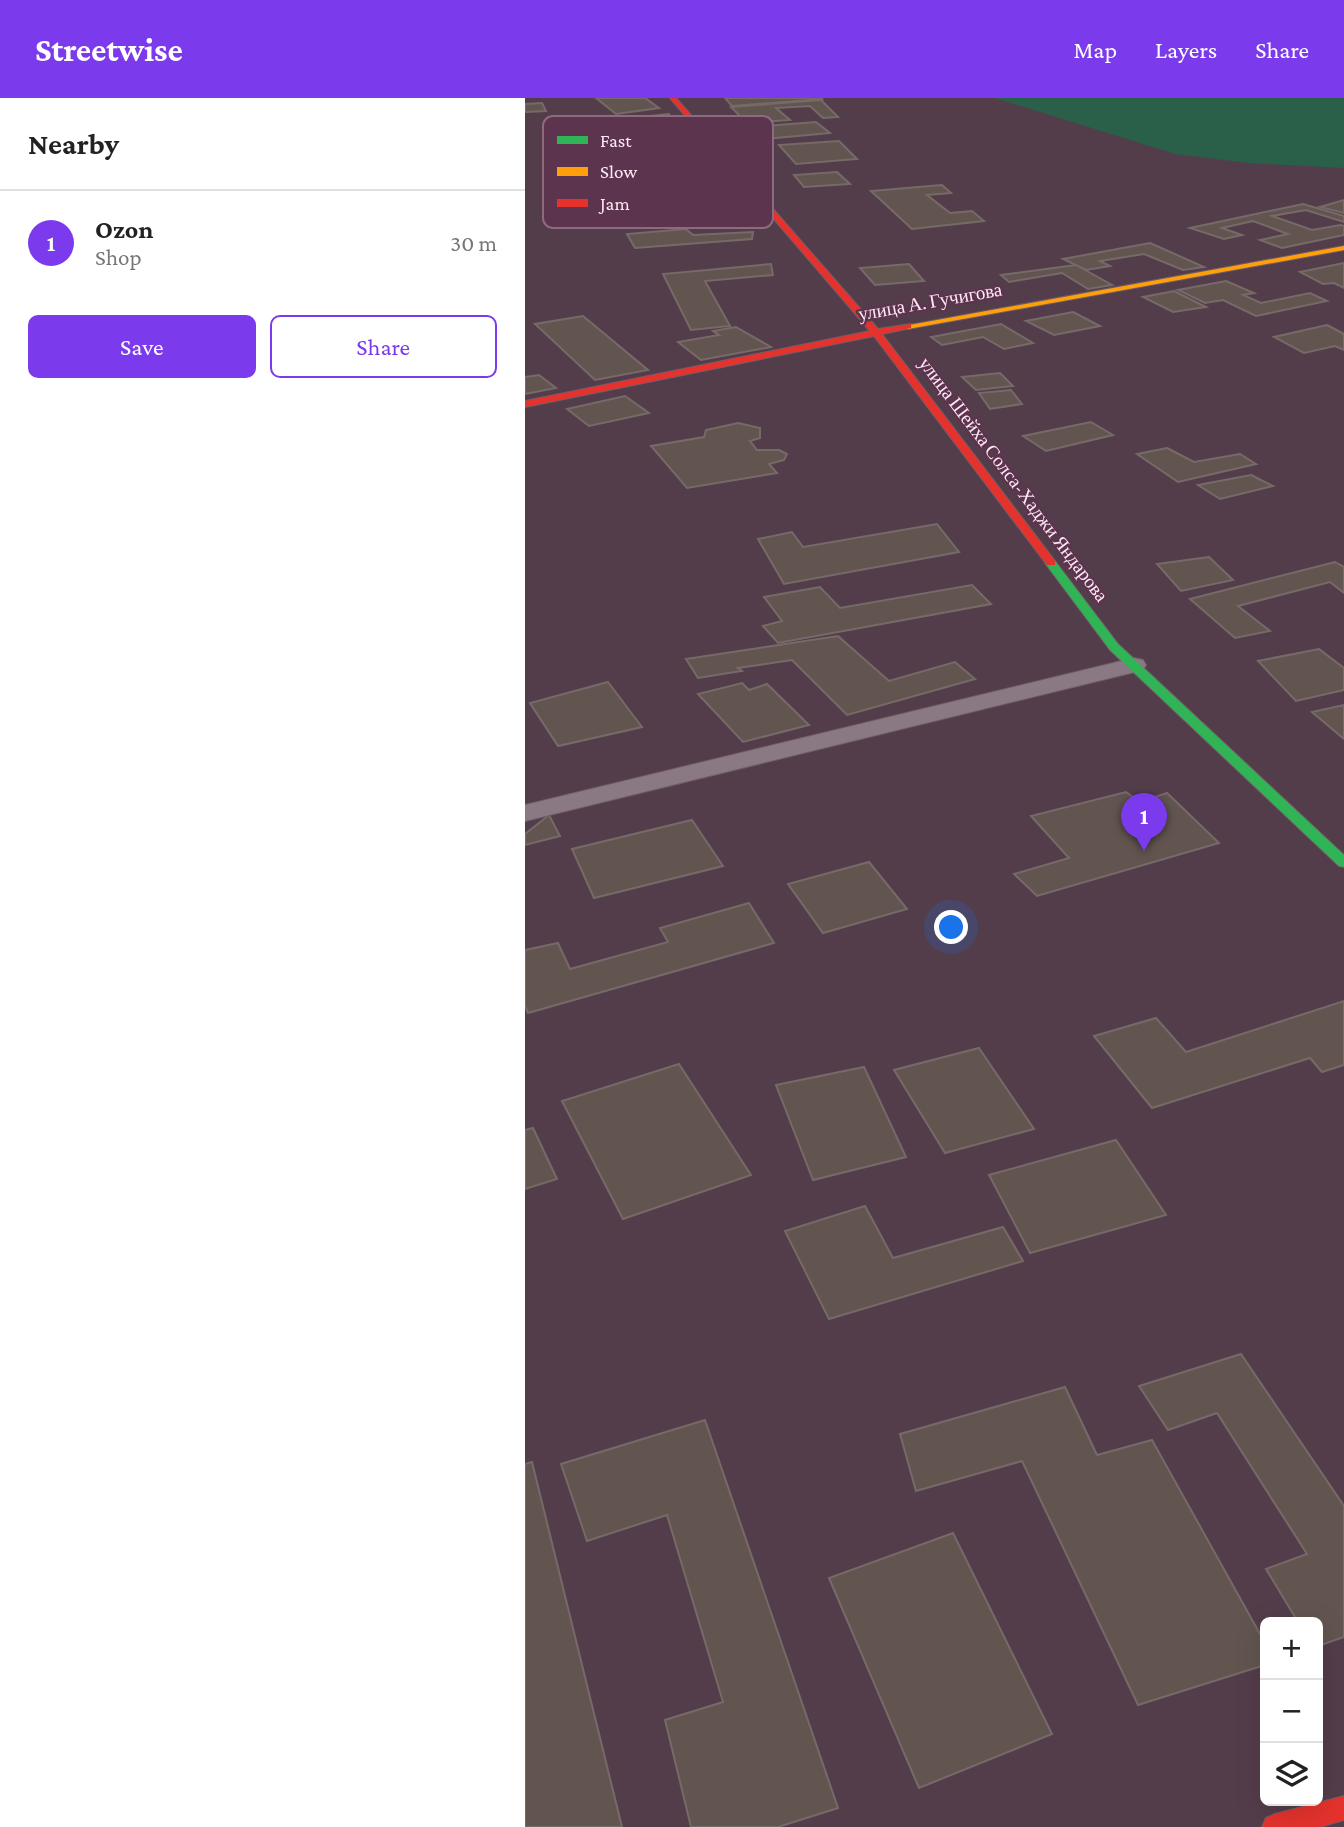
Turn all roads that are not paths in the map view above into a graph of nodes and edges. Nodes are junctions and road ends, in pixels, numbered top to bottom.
1 (673, 98) edge
2 (689, 116) edge
3 (773, 213) edge
4 (1344, 248) edge
5 (876, 332) junction
6 (525, 404) edge
7 (1134, 665) junction
8 (525, 813) edge
9 (1344, 863) edge
10 (1344, 1808) edge
11 (1275, 1827) edge

1 - 2 main road, улица Шейха Солса-Хаджи Яндарова
3 - 5 main road, улица Шейха Солса-Хаджи Яндарова
4 - 5 main road, улица А. Гучигова
5 - 6 main road, улица А. Гучигова
5 - 7 main road, улица Шейха Солса-Хаджи Яндарова
7 - 8 lane
7 - 9 main road, улица Шейха Солса-Хаджи Яндарова
10 - 11 main road

